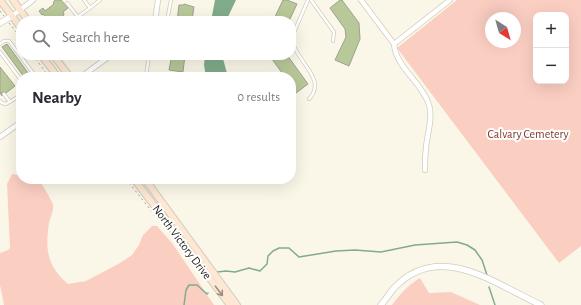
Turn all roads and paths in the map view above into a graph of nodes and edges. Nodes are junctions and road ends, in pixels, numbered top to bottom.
1 (0, 0) edge
2 (13, 0) edge
3 (33, 0) edge
4 (84, 0) edge
5 (100, 0) edge
6 (158, 0) edge
7 (171, 0) edge
8 (310, 0) edge
9 (361, 0) edge
10 (450, 0) edge
11 (68, 1) edge
12 (90, 8) junction
13 (20, 10) junction
14 (12, 16) junction
15 (24, 16) edge
16 (77, 16) edge
17 (79, 16) edge
18 (156, 16) edge
19 (168, 16) edge
20 (16, 21) edge
21 (0, 23) edge
22 (11, 26) dead end
23 (296, 29) edge
24 (16, 32) edge
25 (333, 41) dead end
26 (0, 44) edge
27 (394, 44) junction
28 (16, 50) edge
29 (0, 52) edge
30 (296, 52) edge
31 (23, 60) edge
32 (37, 60) edge
33 (45, 60) edge
34 (57, 60) edge
35 (104, 60) edge
36 (148, 60) edge
37 (32, 72) edge
38 (45, 72) edge
39 (54, 72) edge
40 (66, 72) edge
41 (88, 72) edge
42 (147, 72) edge
43 (16, 73) edge
44 (4, 94) dead end
45 (16, 98) edge
46 (309, 99) dead end
47 (0, 101) edge
48 (10, 102) junction
49 (16, 126) edge
50 (0, 137) edge
51 (425, 170) dead end
52 (130, 184) edge
53 (138, 184) edge
54 (148, 184) edge
55 (161, 223) dead end
56 (182, 235) junction
57 (230, 305) edge
58 (237, 305) edge
59 (382, 305) edge
60 (541, 305) edge

1 - 14 main road
2 - 13 main road
3 - 13 street
4 - 12 lane
5 - 12 lane
6 - 18 street
7 - 19 lane
8 - 23 lane
8 - 25 lane
9 - 27 street
10 - 27 street
11 - 16 lane
12 - 17 lane
13 - 14 street
13 - 15 main road
14 - 20 main road
14 - 21 street
22 - 24 path
26 - 28 lane
27 - 51 street
29 - 43 lane
30 - 46 lane
31 - 37 lane
32 - 38 path
33 - 39 main road
34 - 40 main road
35 - 41 street
36 - 42 lane
44 - 48 lane
45 - 48 lane
47 - 48 lane
49 - 50 street
52 - 55 path
53 - 56 main road, North Victory Drive
54 - 56 main road, North Victory Drive
56 -> 57 main road, North Victory Drive
56 - 58 main road, North Victory Drive
59 - 60 street

